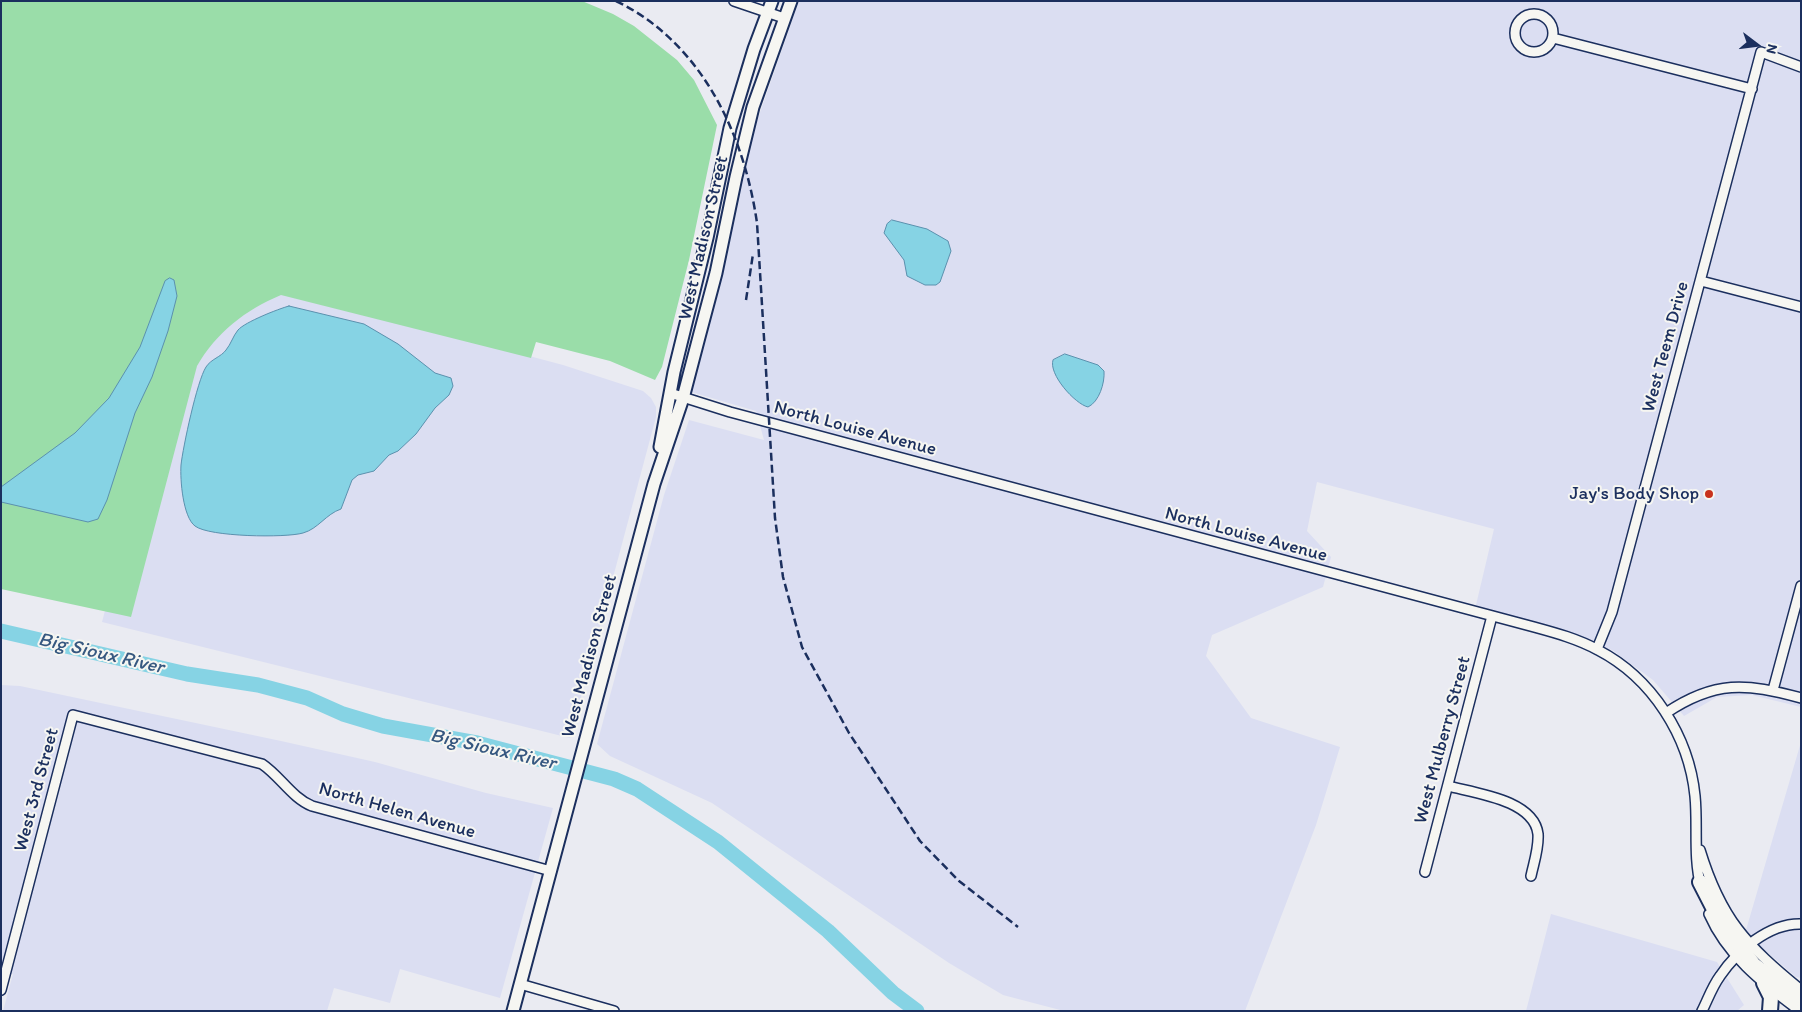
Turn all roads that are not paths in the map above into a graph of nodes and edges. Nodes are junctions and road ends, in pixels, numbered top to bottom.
1 (734, 1) edge
2 (791, 1) edge
3 (770, 6) edge
4 (784, 18) junction
5 (1553, 38) junction
6 (1801, 67) edge
7 (1752, 89) junction
8 (1700, 281) junction
9 (1801, 307) edge
10 (670, 393) junction
11 (683, 398) junction
12 (654, 484) junction
13 (1801, 586) edge
14 (1492, 616) junction
15 (1597, 649) junction
16 (1773, 690) junction
17 (1801, 698) edge
18 (1666, 712) junction
19 (73, 715) joint
20 (1448, 786) junction
21 (1696, 837) junction
22 (551, 871) junction
23 (1425, 872) dead end
24 (1531, 876) dead end
25 (1700, 882) joint
26 (1801, 924) edge
27 (1743, 952) junction
28 (3, 979) edge
29 (1764, 983) junction
30 (520, 984) junction
31 (1, 990) edge
32 (1801, 990) edge
33 (1798, 1007) edge
34 (513, 1011) edge
35 (614, 1011) edge
36 (1702, 1011) edge
37 (1770, 1011) edge

1 - 3 street
2 - 4 main road, West Madison Street
3 - 4 street
3 - 10 main road, West Madison Street
4 - 11 main road, West Madison Street
5 - 5 street
5 - 7 street
6 - 7 street, West Teem Drive
7 - 8 street, West Teem Drive
8 - 9 street
8 - 15 street, West Teem Drive
10 - 11 street, North Louise Avenue
10 - 12 main road, West Madison Street
11 - 12 main road, West Madison Street
11 - 14 street, North Louise Avenue
12 - 22 main road, West Madison Street
13 - 16 street
14 - 15 street, North Louise Avenue
14 - 20 street, West Mulberry Street
15 - 18 street, North Louise Avenue
16 - 17 street
16 - 18 street
18 - 21 street, North Louise Avenue
19 - 22 street, North Helen Avenue
19 - 28 street, West 3rd Street
20 - 23 street, West Mulberry Street
20 - 24 street
21 - 25 street, North Louise Avenue
21 - 27 street, North Louise Avenue
22 - 30 main road, West Madison Street
25 - 27 highway
26 - 27 street
27 - 29 street, North Louise Avenue
27 - 32 street, North Louise Avenue
27 - 33 highway
27 - 36 street
28 - 31 street, West 3rd Street
29 - 33 street, North Louise Avenue
29 - 37 highway
30 - 34 main road, West Madison Street
30 - 35 street

